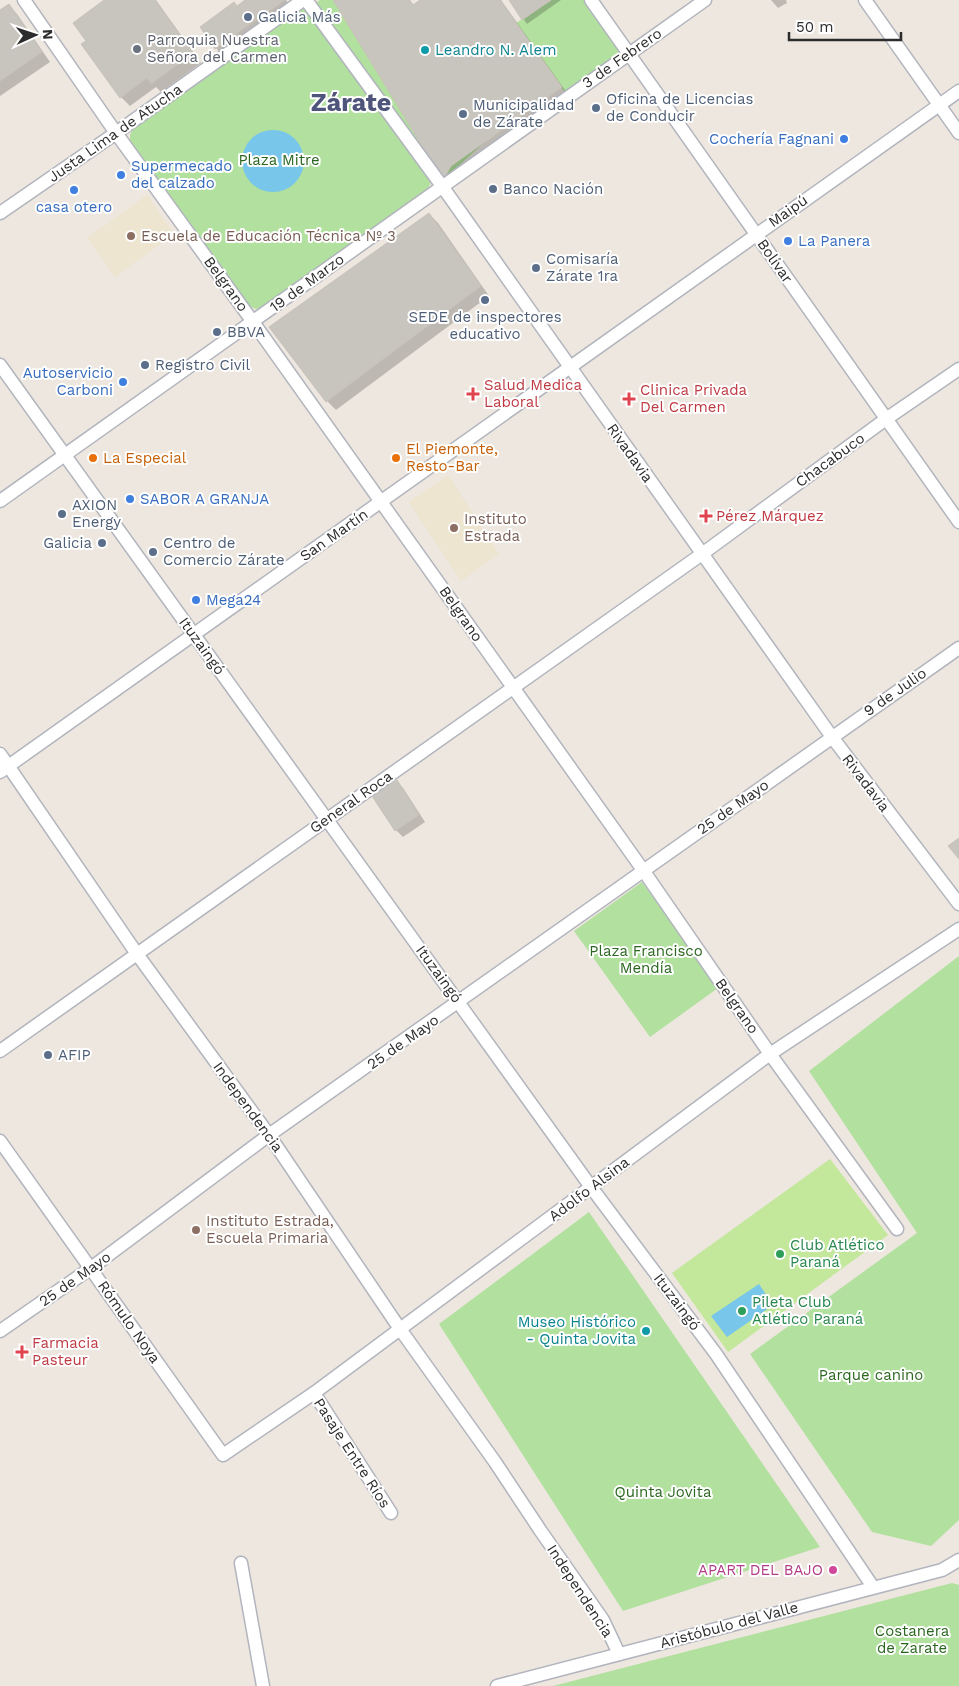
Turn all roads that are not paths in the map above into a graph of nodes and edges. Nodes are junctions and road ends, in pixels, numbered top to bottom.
1 (24, 0) edge
2 (305, 0) edge
3 (590, 0) edge
4 (705, 0) edge
5 (865, 0) edge
6 (628, 54) junction
7 (959, 91) edge
8 (939, 105) junction
9 (116, 133) junction
10 (959, 133) edge
11 (442, 186) junction
12 (0, 213) edge
13 (756, 234) junction
14 (253, 322) junction
15 (0, 365) edge
16 (570, 368) junction
17 (959, 369) edge
18 (886, 419) junction
19 (64, 455) junction
20 (0, 500) edge
21 (381, 502) junction
22 (959, 522) edge
23 (702, 554) junction
24 (194, 635) junction
25 (959, 648) edge
26 (513, 687) junction
27 (832, 737) junction
28 (0, 754) edge
29 (4, 769) edge
30 (327, 819) junction
31 (643, 870) junction
32 (959, 904) edge
33 (959, 929) edge
34 (137, 954) junction
35 (459, 1002) junction
36 (0, 1051) edge
37 (770, 1054) junction
38 (270, 1135) junction
39 (0, 1141) edge
40 (591, 1187) junction
41 (897, 1229) dead end
42 (90, 1268) junction
43 (400, 1329) junction
44 (0, 1331) edge
45 (314, 1393) junction
46 (223, 1455) joint
47 (391, 1513) dead end
48 (959, 1560) edge
49 (241, 1563) dead end
50 (942, 1570) junction
51 (959, 1571) edge
52 (873, 1587) junction
53 (619, 1654) junction
54 (263, 1686) edge
55 (497, 1686) edge

1 - 9 street, Belgrano
2 - 9 street, Justa Lima de Atucha
2 - 11 street, Rivadavia
3 - 6 street, Bolívar
4 - 6 street, 3 de Febrero
5 - 8 street
6 - 11 street, 3 de Febrero
6 - 13 street, Bolívar
7 - 8 street, Maipú
8 - 10 street
8 - 13 street, Maipú
9 - 12 street, Justa Lima de Atucha
9 - 14 street, Belgrano
11 - 14 street, 19 de Marzo
11 - 16 street, Rivadavia
13 - 16 street, Maipú
13 - 18 street, Bolívar
14 - 19 street, 19 de Marzo
14 - 21 street, Belgrano
15 - 19 street, Ituzaingó
16 - 21 street, San Martín
16 - 23 street, Rivadavia
17 - 18 street, Chacabuco
18 - 22 street, Bolívar
18 - 23 street, Chacabuco
19 - 20 street, 19 de Marzo
19 - 24 street, Ituzaingó
21 - 24 street, San Martín
21 - 26 street, Belgrano
23 - 26 street, General Roca
23 - 27 street, Rivadavia
24 - 29 street, San Martín
24 - 30 street, Ituzaingó
25 - 27 street, 9 de Julio
26 - 30 street, General Roca
26 - 31 street, Belgrano
27 - 31 street, 25 de Mayo
27 - 32 street, Rivadavia
28 - 29 street, Independencia
29 - 34 street, Independencia
30 - 34 street, General Roca
30 - 35 street, Ituzaingó
31 - 35 street, 25 de Mayo
31 - 37 street, Belgrano
33 - 37 street, Adolfo Alsina
34 - 36 street, General Roca
34 - 38 street, Independencia
35 - 38 street, 25 de Mayo
35 - 40 street, Ituzaingó
37 - 40 street, Adolfo Alsina
37 - 41 street, Belgrano
38 - 42 street, 25 de Mayo
38 - 43 street, Independencia
39 - 42 street, Rómulo Noya
40 - 43 street, Adolfo Alsina
40 - 52 street, Ituzaingó
42 - 44 street, 25 de Mayo
42 - 46 street, Rómulo Noya
43 - 45 street, Adolfo Alsina
43 - 53 street, Independencia
45 - 46 street, Adolfo Alsina
45 - 47 street, Pasaje Entre Ríos
48 - 50 street, Aristóbulo del Valle
49 - 54 street
50 - 51 street
50 - 52 street, Aristóbulo del Valle
52 - 53 street, Aristóbulo del Valle
53 - 55 street, Aristóbulo del Valle

